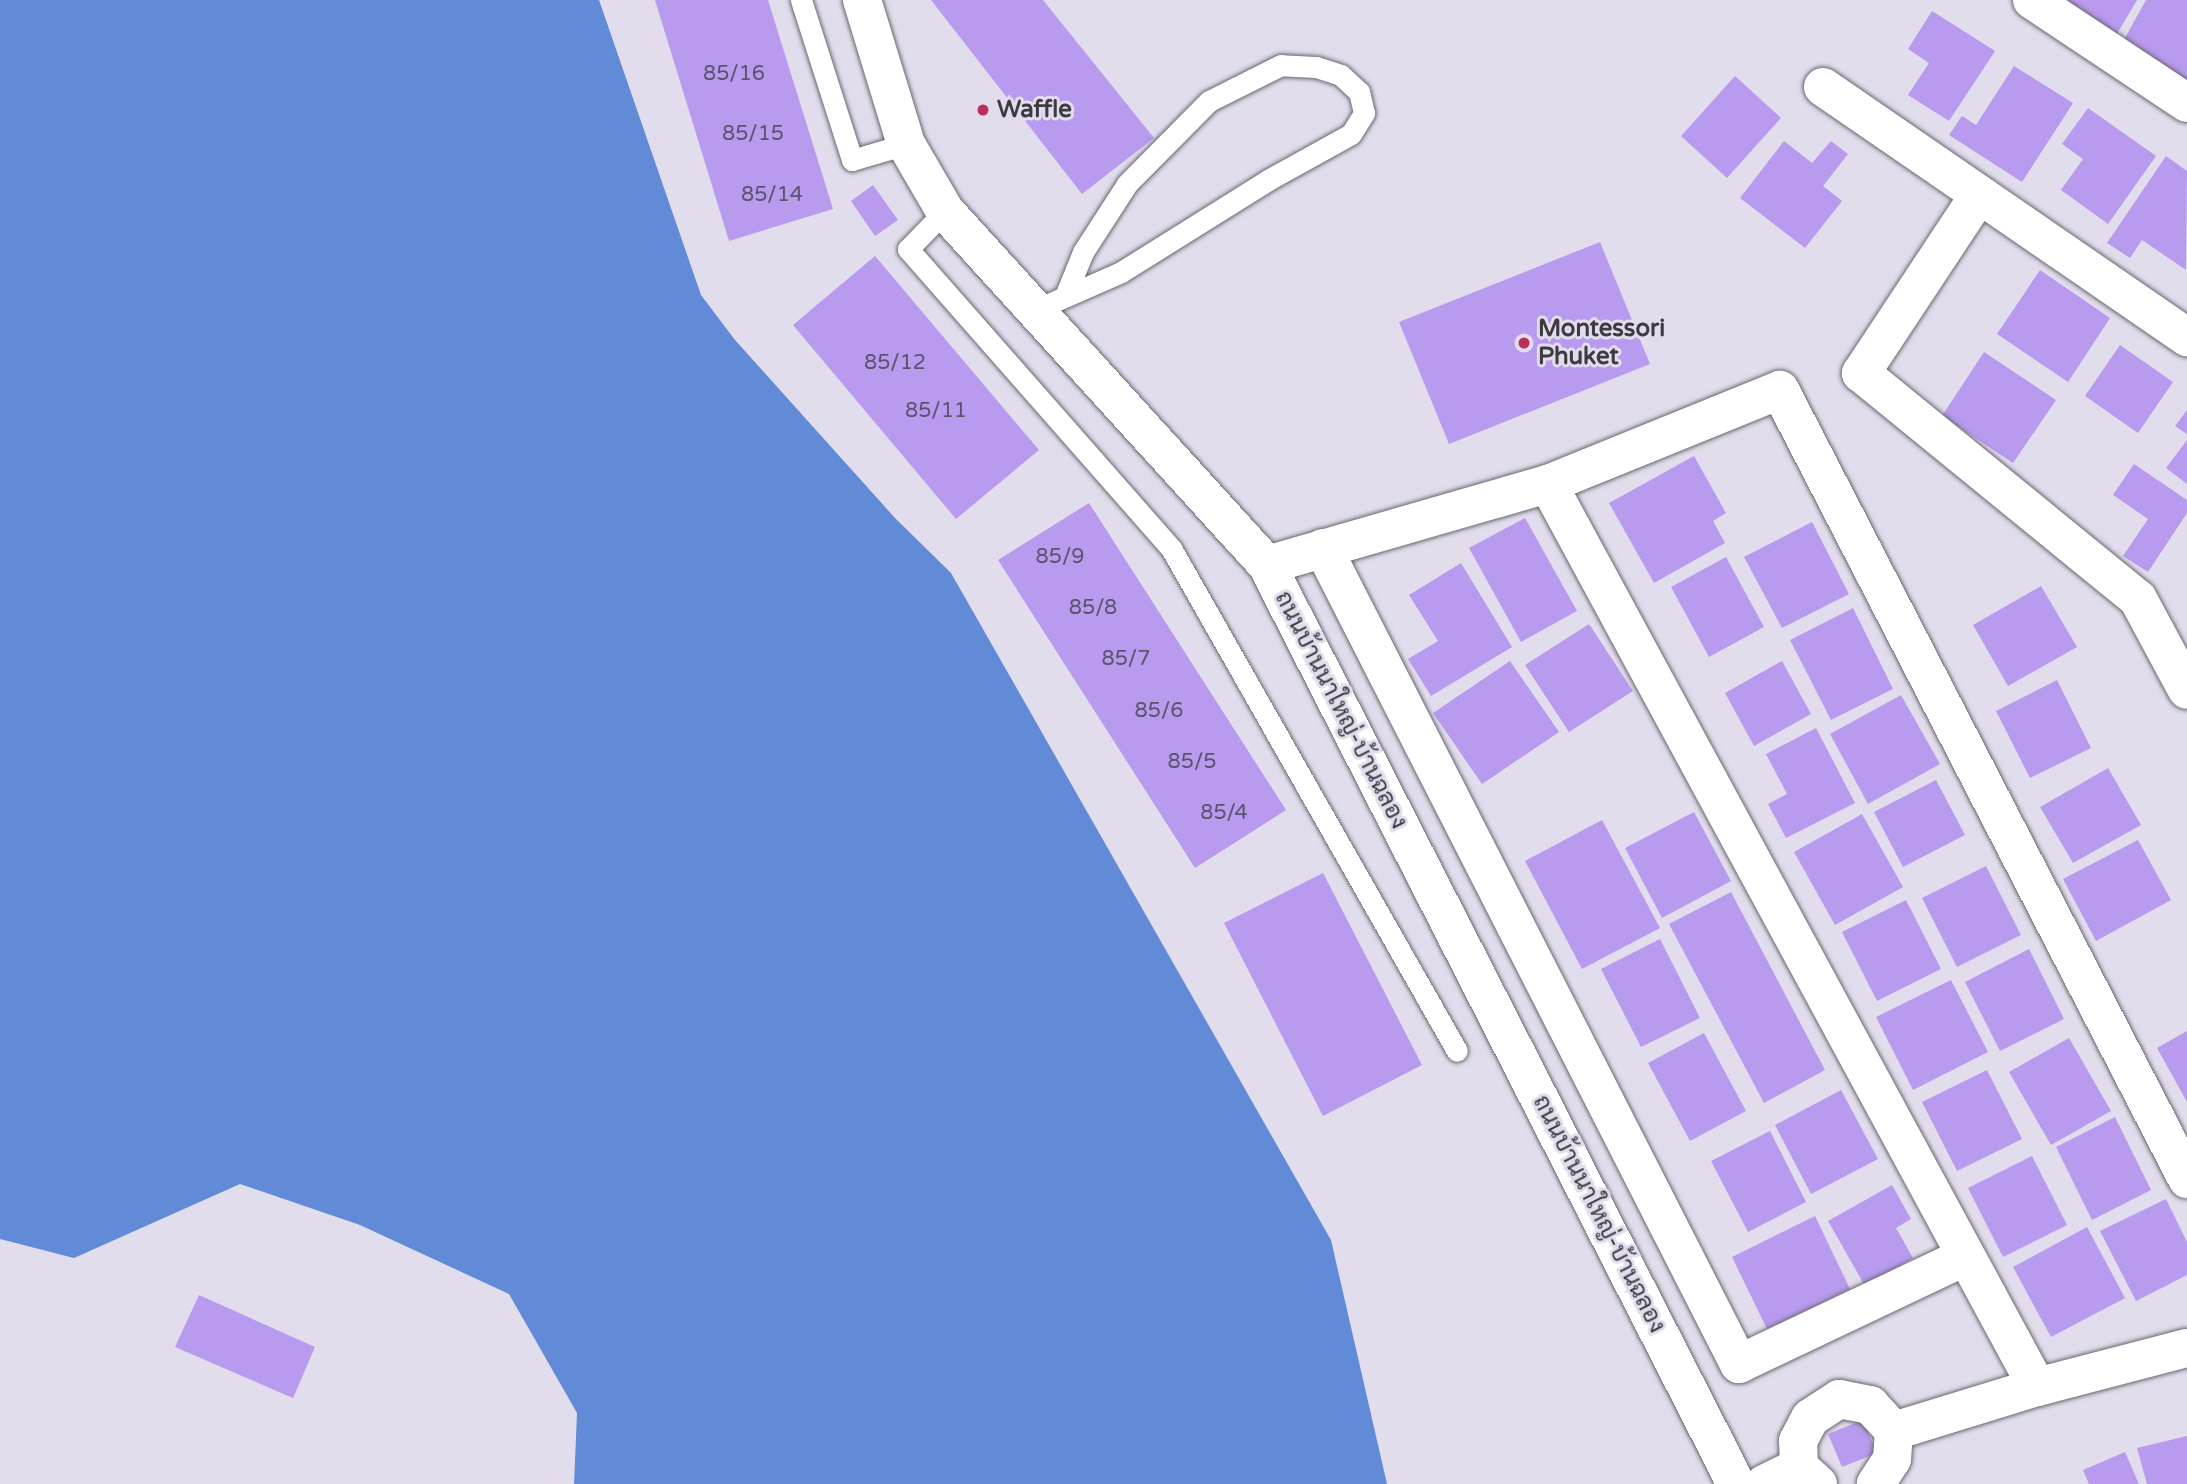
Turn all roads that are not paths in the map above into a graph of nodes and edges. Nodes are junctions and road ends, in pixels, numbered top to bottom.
1 (801, 0) edge
2 (862, 0) edge
3 (2032, 0) edge
4 (1823, 87) dead end
5 (2187, 103) edge
6 (906, 144) junction
7 (1979, 195) junction
8 (945, 211) junction
9 (1050, 303) junction
10 (2187, 337) edge
11 (1548, 484) junction
12 (1323, 548) junction
13 (1267, 565) junction
14 (2187, 690) edge
15 (1457, 1051) dead end
16 (2187, 1179) edge
17 (1966, 1256) junction
18 (2187, 1348) edge
19 (2037, 1387) junction
20 (1894, 1432) junction
21 (1809, 1476) edge
22 (1736, 1484) edge
23 (1765, 1484) edge
24 (1876, 1484) edge

1 - 6 lane
2 - 6 street, ถนนบ้านนาใหญ่-บ้านฉลอง
3 - 5 street
4 - 7 street
6 - 8 street, ถนนบ้านนาใหญ่-บ้านฉลอง
7 - 10 street
7 - 14 street
8 - 9 street, ถนนบ้านนาใหญ่-บ้านฉลอง
8 - 15 lane
9 - 9 lane
9 - 13 street, ถนนบ้านนาใหญ่-บ้านฉลอง
11 - 12 street
11 - 16 street
11 - 17 street
12 - 13 street
12 - 17 street
13 - 22 street, ถนนบ้านนาใหญ่-บ้านฉลอง
17 - 19 street
18 - 19 street
19 - 20 street
20 - 21 street
20 - 24 street
21 - 23 street

